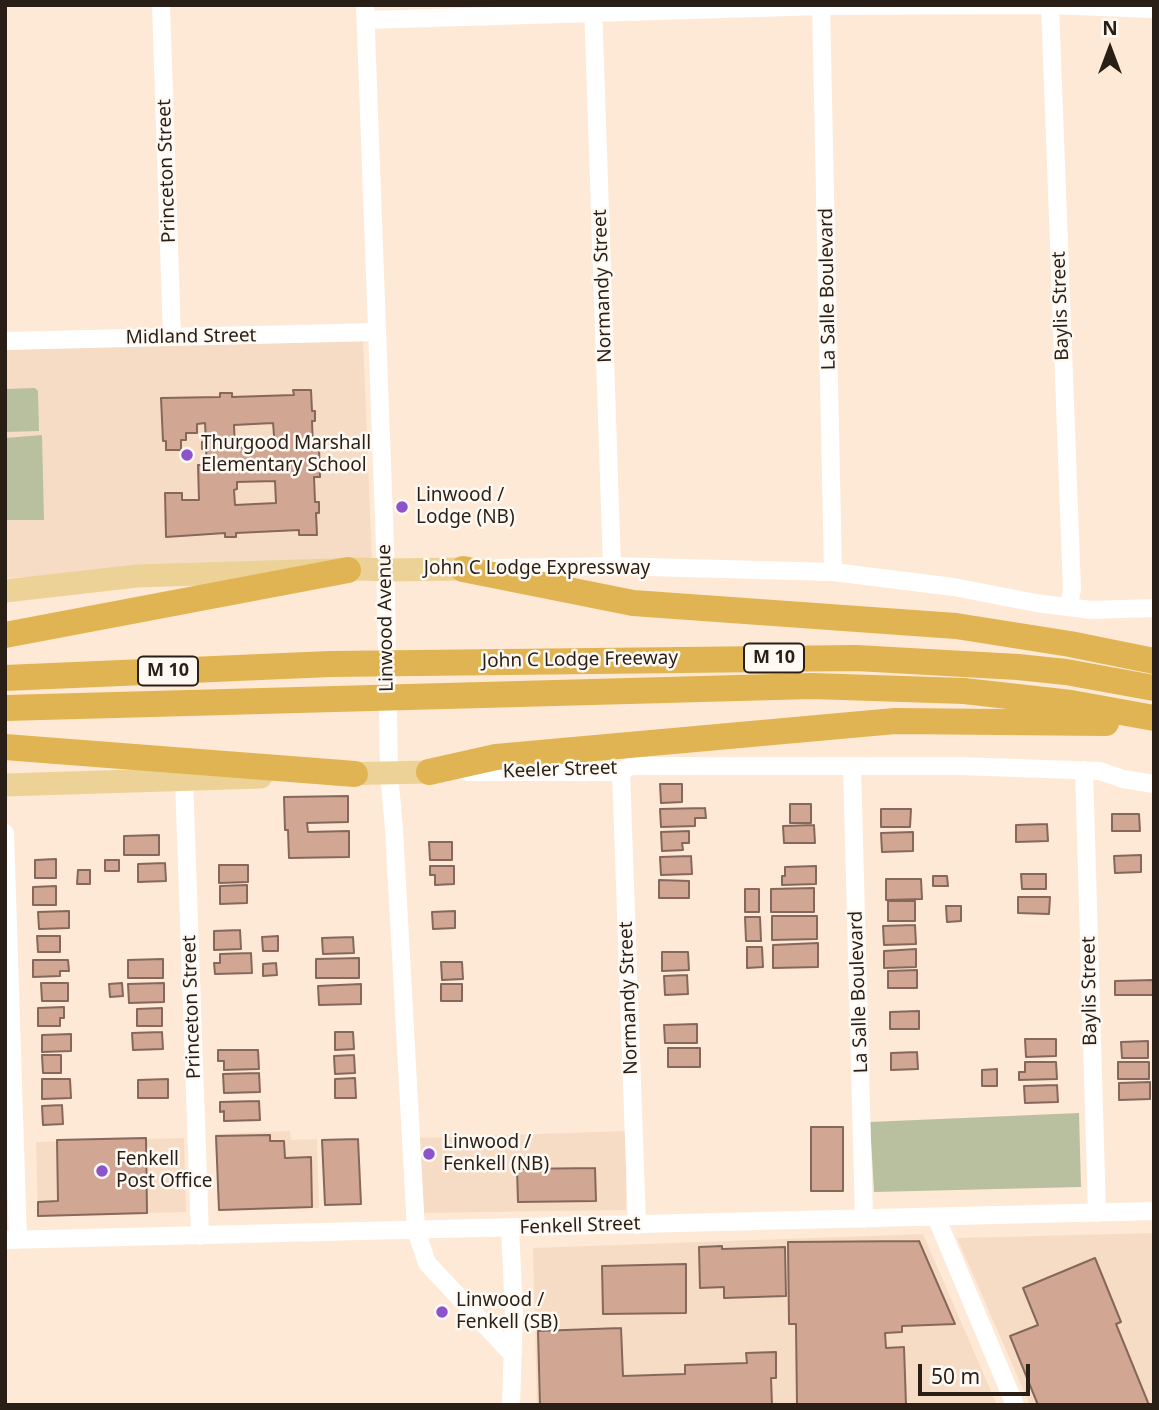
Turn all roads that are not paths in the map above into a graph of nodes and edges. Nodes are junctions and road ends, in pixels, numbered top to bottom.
1 (161, 5) edge
2 (821, 5) edge
3 (1050, 5) edge
4 (593, 9) edge
5 (1154, 9) edge
6 (366, 13) edge
7 (377, 332) junction
8 (172, 337) junction
9 (5, 341) edge
10 (612, 566) junction
11 (463, 569) junction
12 (348, 570) junction
13 (386, 570) junction
14 (833, 572) junction
15 (5, 591) edge
16 (1068, 607) junction
17 (1154, 608) edge
18 (5, 635) edge
19 (1154, 662) edge
20 (5, 678) edge
21 (1154, 688) edge
22 (5, 708) edge
23 (1154, 718) edge
24 (1154, 725) edge
25 (5, 747) edge
26 (852, 766) junction
27 (1084, 770) junction
28 (429, 772) junction
29 (621, 772) junction
30 (389, 773) junction
31 (355, 774) junction
32 (184, 779) junction
33 (1154, 784) edge
34 (5, 785) edge
35 (5, 833) edge
36 (1154, 1211) edge
37 (1097, 1213) junction
38 (936, 1217) junction
39 (864, 1219) junction
40 (638, 1224) junction
41 (510, 1228) junction
42 (416, 1230) junction
43 (200, 1236) junction
44 (12, 1240) edge
45 (513, 1355) junction
46 (511, 1405) edge
47 (1015, 1405) edge

1 - 8 street, Princeton Street
2 - 3 street
2 - 4 street
2 - 14 street, La Salle Boulevard
3 - 5 street
3 - 16 street, Baylis Street
4 - 6 street
4 - 10 street, Normandy Street
6 - 7 street, Linwood Avenue
7 - 8 street, Midland Street
7 - 13 street, Linwood Avenue
8 - 9 street, Midland Street
10 - 11 street, John C Lodge Expressway
10 - 14 street, John C Lodge Expressway
11 - 13 main road, John C Lodge Expressway
11 - 19 highway
12 - 13 main road, John C Lodge Expressway
12 - 15 main road, John C Lodge Expressway
12 - 18 highway
13 - 30 street, Linwood Avenue
14 - 16 street, John C Lodge Expressway
16 - 17 street, John C Lodge Expressway
20 - 21 highway, John C Lodge Freeway / M 10
22 - 23 highway, John C Lodge Freeway / M 10
24 - 28 highway
25 - 31 highway
26 - 27 street, Keeler Street
26 - 29 street, Keeler Street
26 - 39 street, La Salle Boulevard
27 - 33 street, Keeler Street
27 - 37 street, Baylis Street
28 - 29 street, Keeler Street
28 - 30 main road, Keeler Street
29 - 40 street, Normandy Street
30 - 31 main road, Keeler Street
30 - 42 street, Linwood Avenue
31 - 32 main road, Keeler Street
32 - 34 main road, Keeler Street
32 - 43 street, Princeton Street
35 - 44 street
36 - 37 street, Fenkell Street
37 - 38 street, Fenkell Street
38 - 39 street, Fenkell Street
38 - 47 street
39 - 40 street, Fenkell Street
40 - 41 street, Fenkell Street
41 - 42 street, Fenkell Street
41 - 45 street
42 - 43 street, Fenkell Street
42 - 45 street, Linwood Avenue
43 - 44 street, Fenkell Street
45 - 46 street

